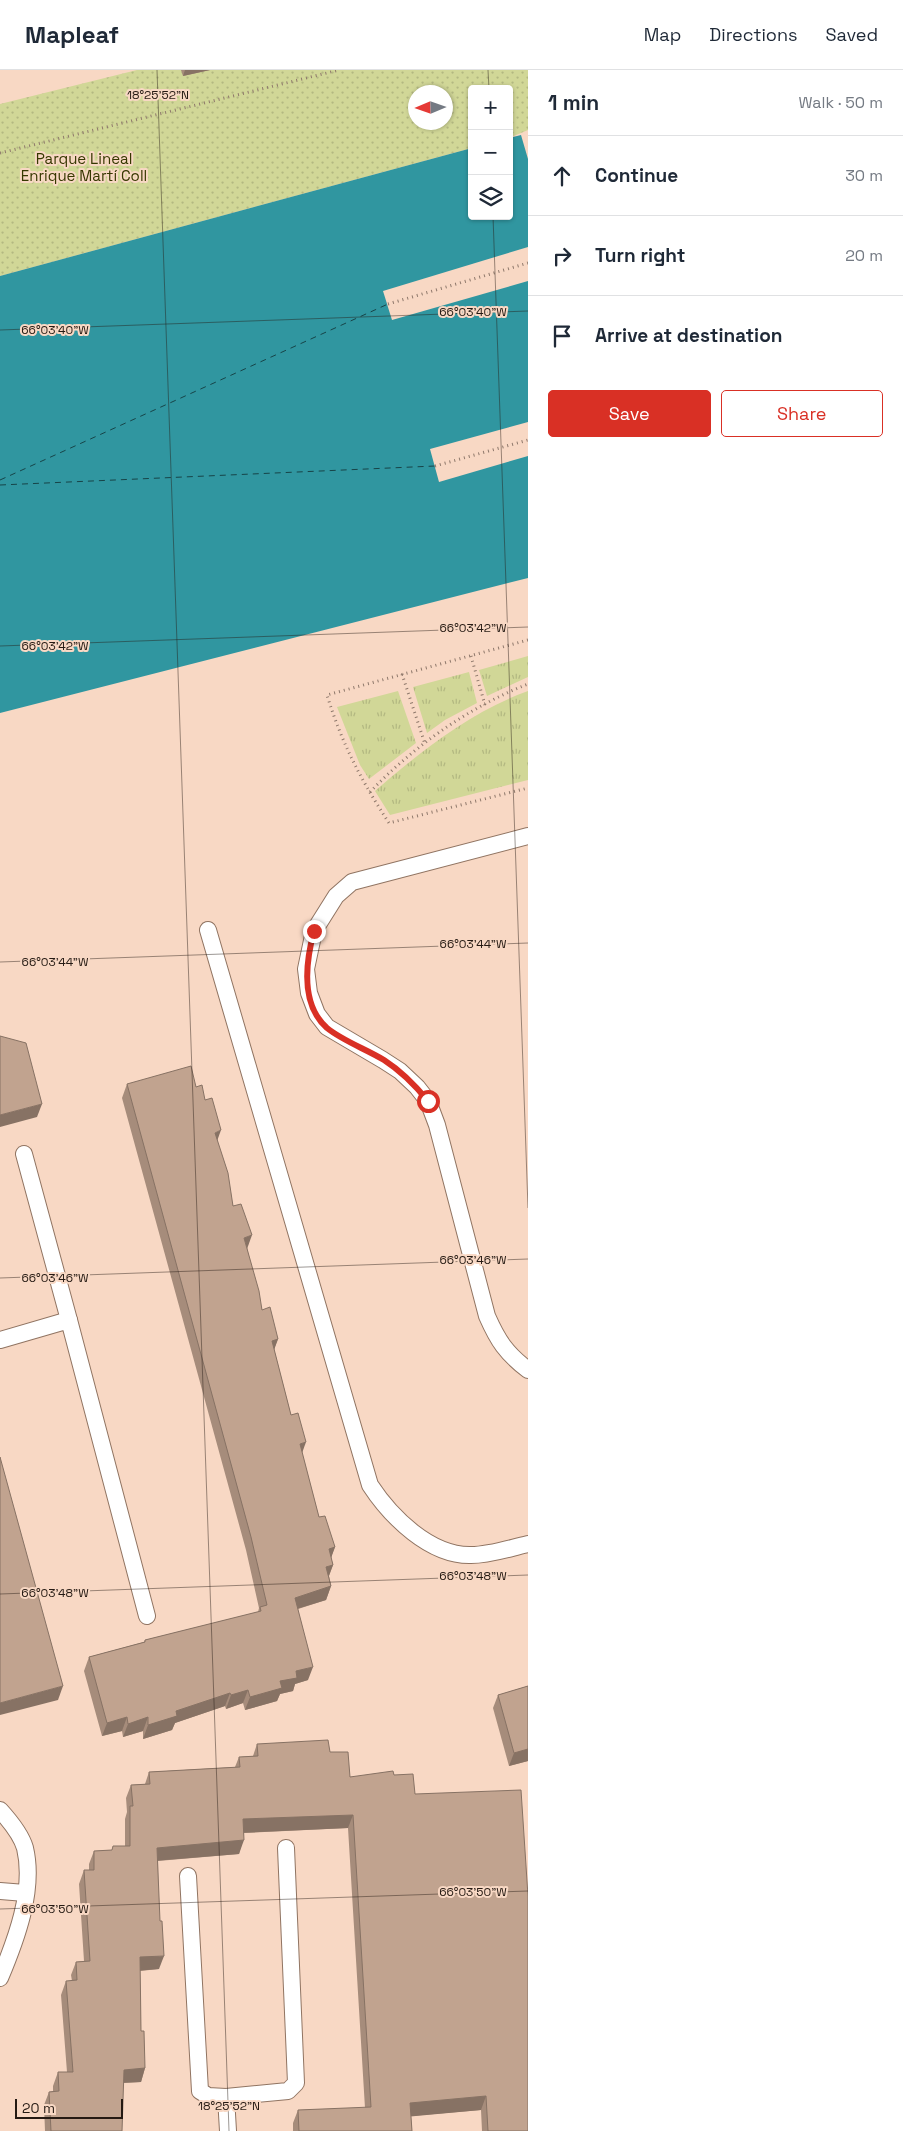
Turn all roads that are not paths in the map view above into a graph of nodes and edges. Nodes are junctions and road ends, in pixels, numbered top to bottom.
1 (528, 836) edge
2 (208, 930) dead end
3 (24, 1154) dead end
4 (69, 1320) junction
5 (0, 1340) edge
6 (528, 1370) edge
7 (528, 1544) edge
8 (147, 1616) dead end
9 (0, 1810) edge
10 (286, 1848) dead end
11 (188, 1876) dead end
12 (0, 1891) edge
13 (25, 1893) junction
14 (0, 1978) edge
15 (226, 2097) junction
16 (228, 2131) edge

1 - 6 lane
2 - 7 lane
3 - 4 lane
4 - 5 lane
4 - 8 lane
9 - 13 lane
10 - 15 lane
11 - 15 lane
12 - 13 lane
13 - 14 lane
15 - 16 lane

